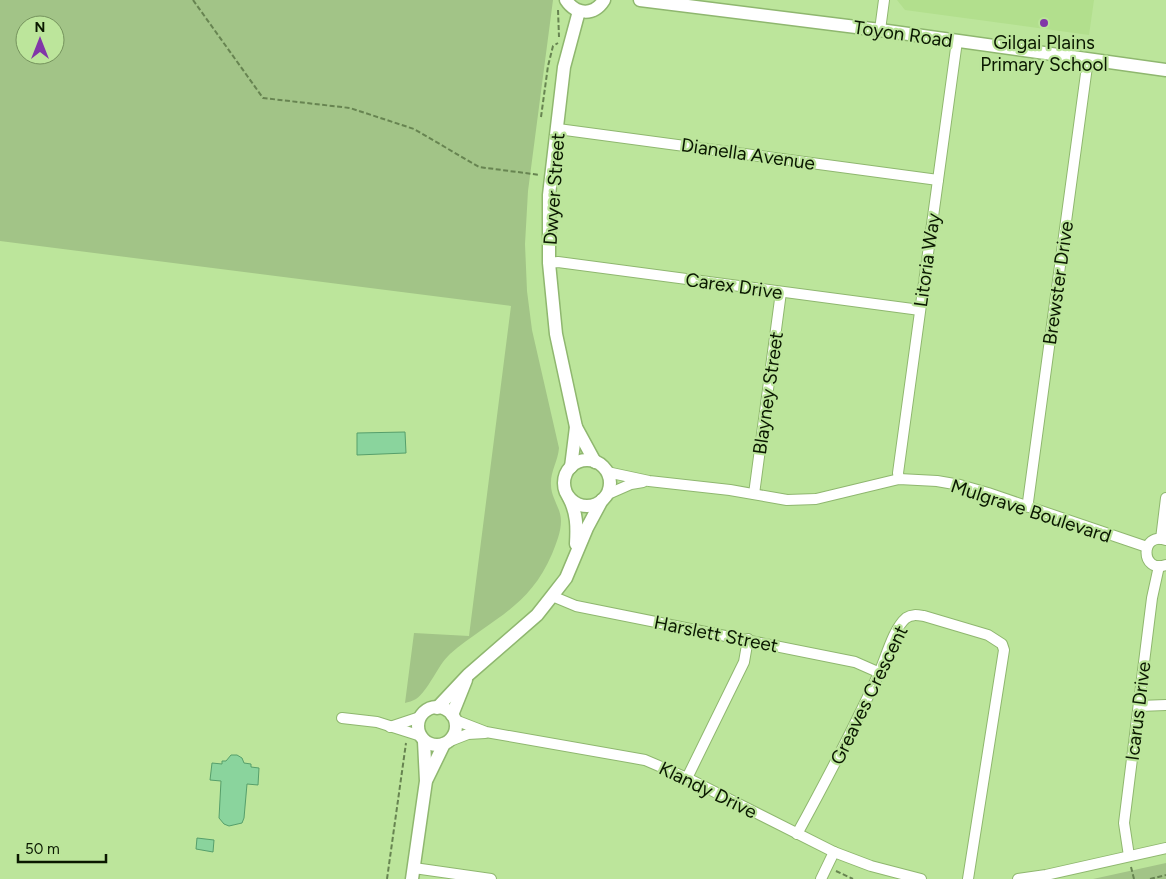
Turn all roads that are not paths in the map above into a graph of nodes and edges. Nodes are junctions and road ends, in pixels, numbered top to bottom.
1 (604, 0) edge
2 (640, 0) edge
3 (884, 0) edge
4 (562, 4) edge
5 (579, 11) junction
6 (880, 30) junction
7 (957, 41) junction
8 (1088, 59) junction
9 (1166, 70) edge
10 (558, 129) junction
11 (938, 180) junction
12 (549, 263) junction
13 (781, 292) junction
14 (920, 310) junction
15 (576, 427) junction
16 (595, 462) junction
17 (571, 467) junction
18 (607, 472) junction
19 (898, 479) junction
20 (649, 481) junction
21 (754, 494) junction
22 (569, 498) junction
23 (604, 498) junction
24 (1166, 498) edge
25 (1025, 507) junction
26 (1163, 540) edge
27 (1147, 547) junction
28 (576, 553) junction
29 (1162, 565) edge
30 (552, 596) junction
31 (748, 640) junction
32 (880, 673) junction
33 (468, 676) junction
34 (1166, 705) edge
35 (1139, 706) junction
36 (437, 708) junction
37 (420, 717) junction
38 (453, 717) junction
39 (342, 718) dead end
40 (390, 727) junction
41 (486, 732) junction
42 (423, 738) junction
43 (447, 742) junction
44 (687, 778) junction
45 (426, 781) junction
46 (797, 834) junction
47 (1166, 848) edge
48 (834, 852) junction
49 (1128, 856) junction
50 (413, 873) edge
51 (491, 879) edge
52 (821, 879) edge
53 (921, 879) edge
54 (968, 879) edge
55 (1018, 879) edge

1 - 5 street
2 - 6 street, Toyon Road
3 - 6 street
4 - 5 street
5 - 10 street, Dwyer Street
6 - 7 street, Toyon Road
7 - 8 street, Toyon Road
7 - 11 street, Litoria Way
8 - 9 street, Toyon Road
8 - 25 street, Brewster Drive
10 - 11 street, Dianella Avenue
10 - 12 street, Dwyer Street
11 - 14 street, Litoria Way
12 - 13 street, Carex Drive
12 - 15 street, Dwyer Street
13 - 14 street, Carex Drive
13 - 21 street, Blayney Street
14 - 19 street, Litoria Way
15 - 16 street, Dwyer Street
15 - 17 street, Dwyer Street
16 - 17 street
16 - 18 street
17 - 22 street
18 - 20 street, Mulgrave Boulevard
18 - 23 street
19 - 21 street, Mulgrave Boulevard
19 - 25 street, Mulgrave Boulevard
20 - 21 street, Mulgrave Boulevard
20 - 23 street, Mulgrave Boulevard
22 - 23 street
22 - 28 street
23 - 28 street
24 - 26 street
25 - 27 street, Mulgrave Boulevard
26 - 27 street
27 - 29 street
28 - 30 street
29 - 35 street, Icarus Drive
30 - 31 street, Harslett Street
30 - 33 street
31 - 32 street, Harslett Street
31 - 44 street
32 - 46 street, Greaves Crescent
32 - 54 street, Greaves Crescent
33 - 36 street
33 - 38 street
34 - 35 street
35 - 49 street, Icarus Drive
36 - 37 street
36 - 38 street
37 - 40 street
37 - 42 street
38 - 41 street, Klandy Drive
38 - 43 street
39 - 40 street
40 - 42 street
41 - 43 street, Klandy Drive
41 - 44 street, Klandy Drive
42 - 43 street
42 - 45 street
43 - 45 street
44 - 46 street, Klandy Drive
45 - 50 street
46 - 48 street, Klandy Drive
47 - 49 street
48 - 52 street
48 - 53 street, Klandy Drive
49 - 55 street
50 - 51 street

